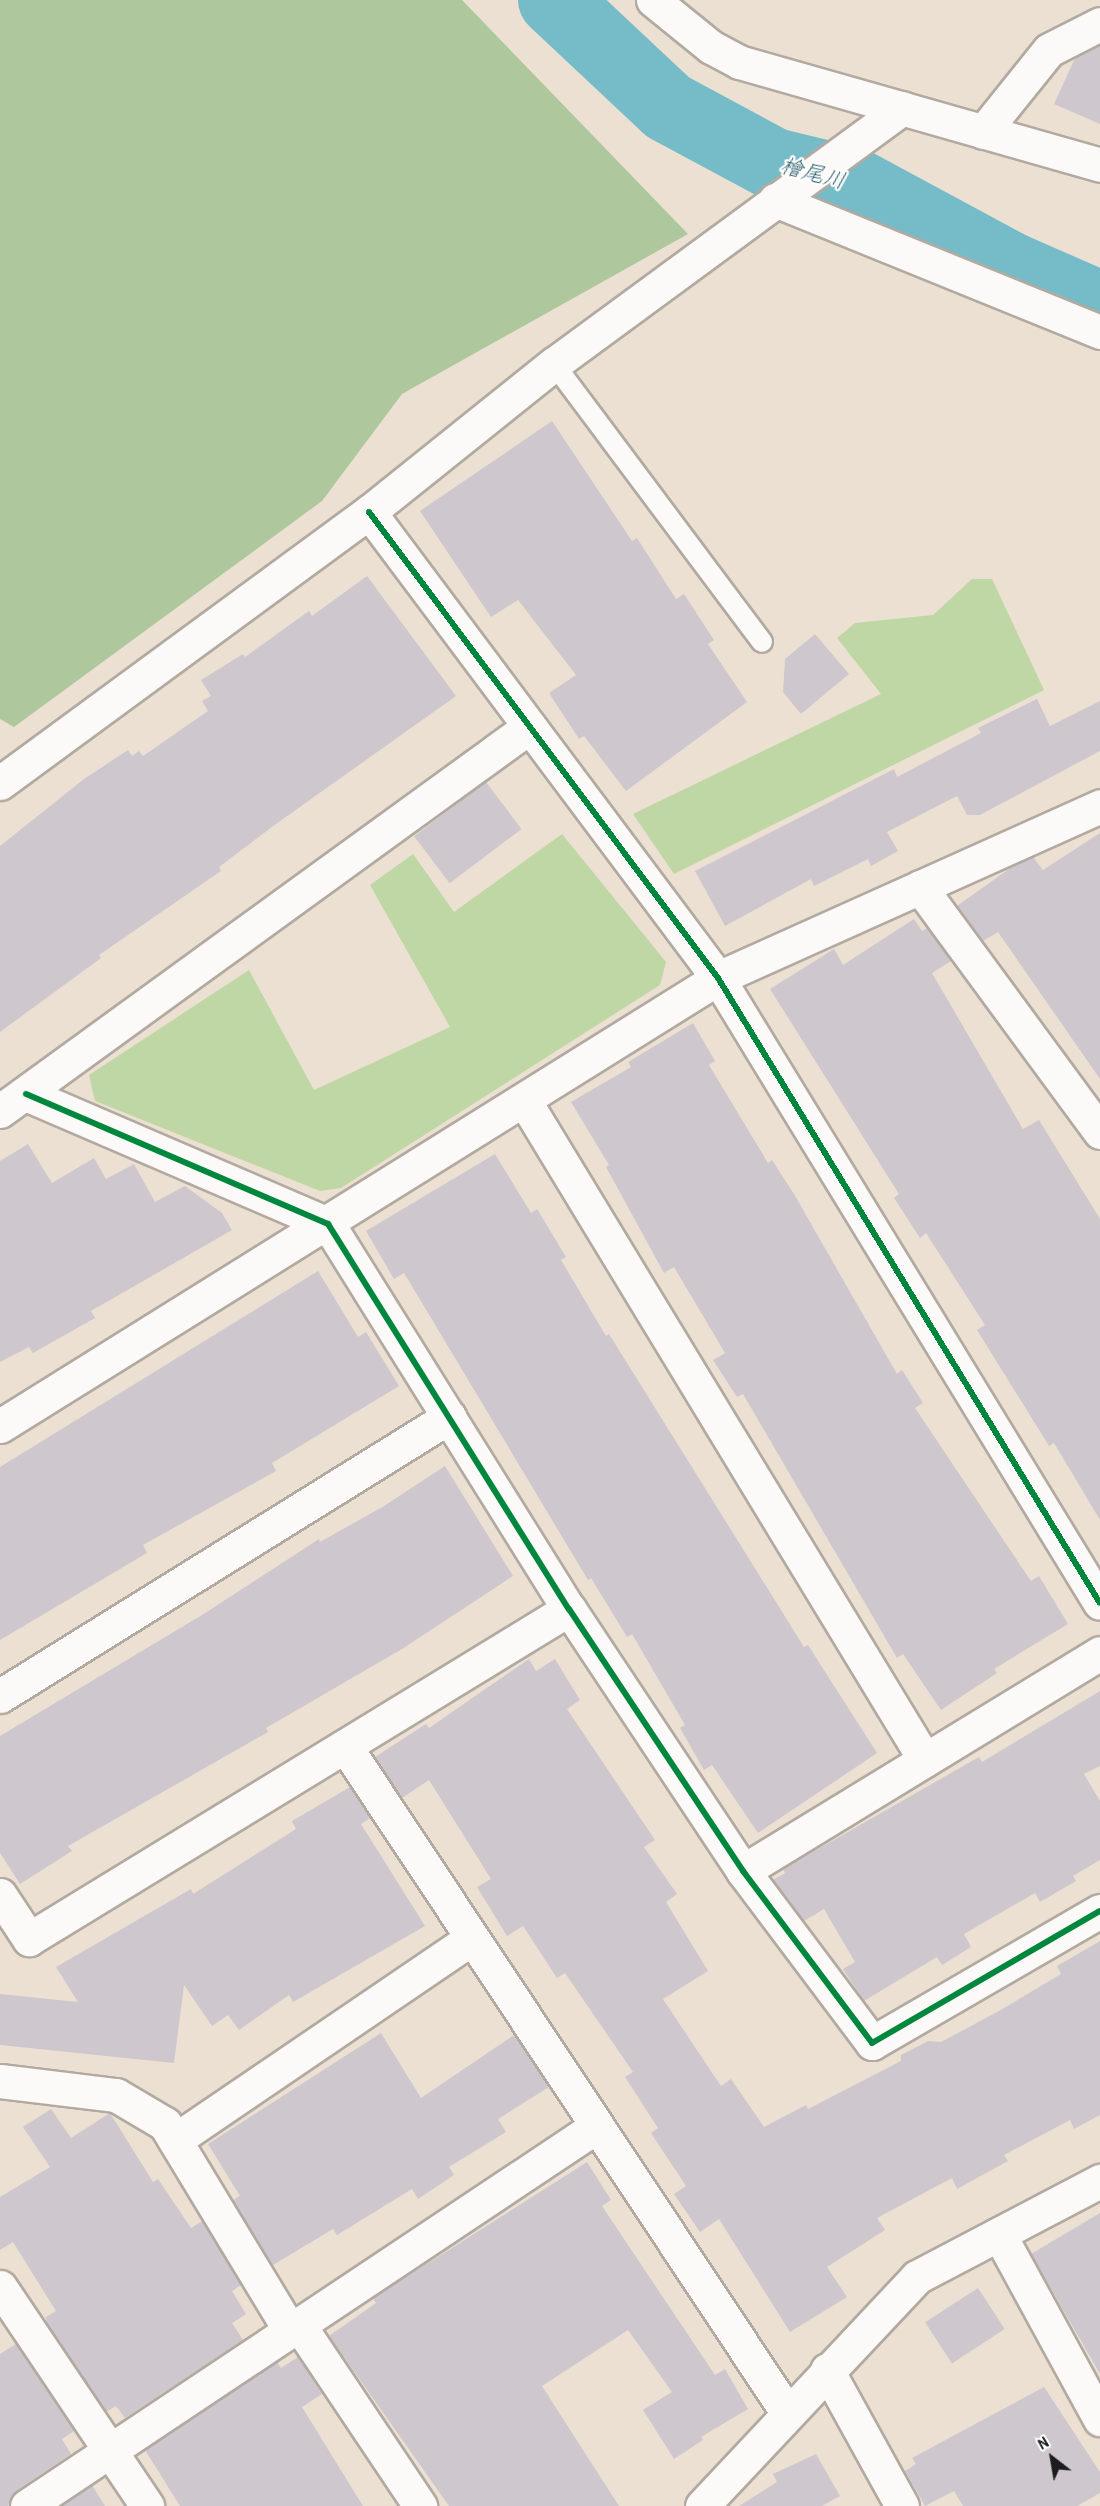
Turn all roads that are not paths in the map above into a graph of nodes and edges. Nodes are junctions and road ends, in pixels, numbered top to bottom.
1 (653, 0) edge
2 (1100, 24) edge
3 (902, 108) junction
4 (983, 132) junction
5 (1100, 165) edge
6 (775, 200) junction
7 (1100, 332) edge
8 (554, 364) junction
9 (369, 512) junction
10 (762, 642) dead end
11 (529, 727) junction
12 (0, 783) edge
13 (1100, 806) edge
14 (920, 887) junction
15 (718, 978) junction
16 (524, 1100) junction
17 (13, 1102) edge
18 (1100, 1132) edge
19 (328, 1224) junction
20 (449, 1418) junction
21 (0, 1426) edge
22 (1100, 1603) edge
23 (569, 1609) junction
24 (1100, 1653) edge
25 (0, 1696) edge
26 (345, 1746) junction
27 (925, 1760) junction
28 (743, 1871) junction
29 (0, 1895) edge
30 (1100, 1911) edge
31 (472, 1938) junction
32 (0, 2081) edge
33 (597, 2126) junction
34 (175, 2140) junction
35 (1100, 2181) edge
36 (999, 2234) junction
37 (0, 2287) edge
38 (294, 2327) junction
39 (827, 2370) junction
40 (787, 2412) junction
41 (1100, 2419) edge
42 (110, 2451) junction
43 (27, 2506) edge
44 (147, 2506) edge
45 (420, 2506) edge
46 (702, 2506) edge
47 (902, 2506) edge

1 - 3 street
2 - 4 street
3 - 4 street
3 - 6 street
4 - 5 street
6 - 7 street
6 - 8 street
8 - 9 street
8 - 10 lane
9 - 11 street
9 - 12 street
11 - 15 street
11 - 17 street
13 - 14 street
14 - 15 street
14 - 18 street
15 - 16 street
15 - 22 street
16 - 19 street
16 - 27 street
17 - 19 street
19 - 20 street
19 - 21 street
20 - 23 street
20 - 25 street
23 - 26 street
23 - 28 street
24 - 27 street
26 - 29 street
26 - 31 street
27 - 28 street
28 - 30 street
31 - 33 street
31 - 34 street
32 - 34 street
33 - 38 street
33 - 40 street
34 - 38 street
35 - 36 street
36 - 39 street
36 - 41 street
37 - 42 street
38 - 42 street
38 - 45 street
39 - 40 street
39 - 47 street
40 - 46 street
42 - 43 street
42 - 44 street

